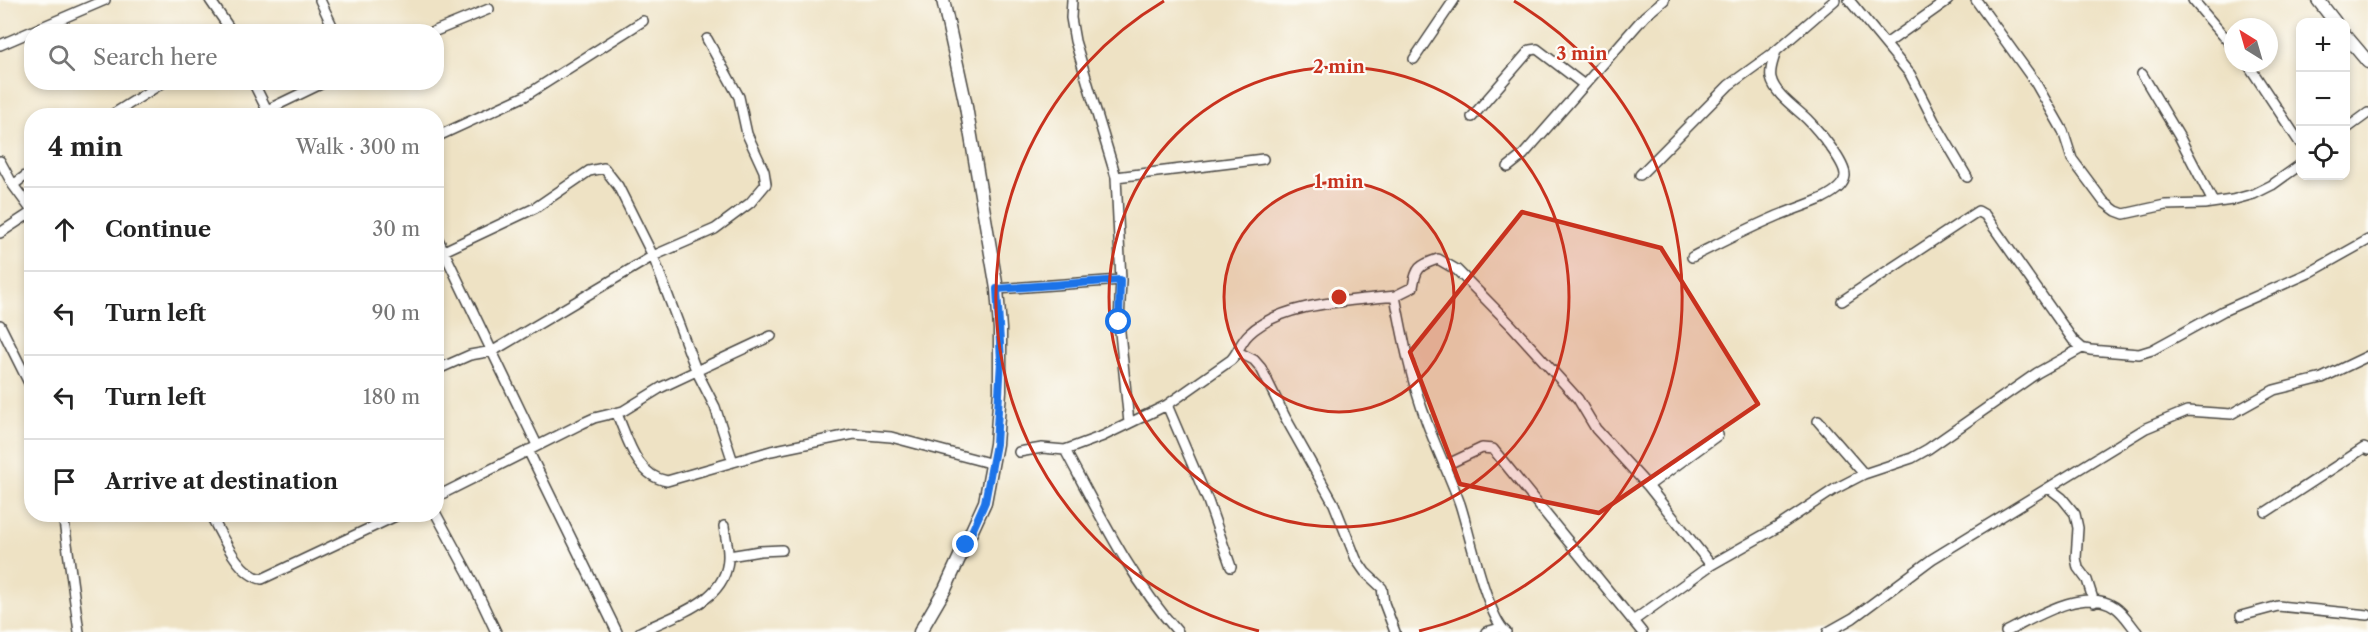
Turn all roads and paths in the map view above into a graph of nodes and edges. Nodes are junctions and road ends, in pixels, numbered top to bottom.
1 (105, 0) edge
2 (210, 0) edge
3 (320, 0) edge
4 (943, 0) edge
5 (1072, 0) edge
6 (1454, 0) edge
7 (1664, 0) edge
8 (1835, 0) edge
9 (1849, 0) edge
10 (1948, 0) edge
11 (1976, 0) edge
12 (2193, 0) edge
13 (2318, 0) edge
14 (489, 9) dead end
15 (2332, 18) edge
16 (643, 21) dead end
17 (49, 24) edge
18 (226, 24) edge
19 (331, 24) edge
20 (444, 27) edge
21 (24, 35) edge
22 (2224, 36) edge
23 (707, 39) dead end
24 (2350, 41) edge
25 (1886, 44) junction
26 (0, 45) edge
27 (1776, 51) junction
28 (1414, 59) dead end
29 (2368, 62) edge
30 (2253, 72) edge
31 (2142, 74) dead end
32 (1583, 84) junction
33 (151, 90) edge
34 (257, 90) edge
35 (310, 90) edge
36 (123, 108) edge
37 (265, 108) edge
38 (276, 108) edge
39 (2368, 113) edge
40 (1472, 117) dead end
41 (2350, 126) edge
42 (444, 133) edge
43 (2296, 136) edge
44 (1263, 159) dead end
45 (0, 161) edge
46 (1508, 167) dead end
47 (2296, 168) edge
48 (1640, 175) dead end
49 (24, 177) edge
50 (1116, 177) junction
51 (1967, 177) dead end
52 (13, 185) junction
53 (24, 201) edge
54 (2213, 202) junction
55 (24, 217) edge
56 (0, 233) edge
57 (2368, 240) edge
58 (444, 251) joint
59 (653, 256) junction
60 (1692, 256) dead end
61 (1120, 280) junction
62 (997, 289) junction
63 (1395, 296) junction
64 (1842, 301) dead end
65 (0, 325) edge
66 (771, 336) dead end
67 (2082, 348) junction
68 (493, 351) junction
69 (1238, 352) junction
70 (2368, 356) edge
71 (444, 366) edge
72 (696, 370) junction
73 (24, 373) edge
74 (1167, 405) junction
75 (617, 414) junction
76 (1818, 421) dead end
77 (1129, 423) junction
78 (1718, 435) dead end
79 (537, 445) junction
80 (528, 450) junction
81 (1065, 450) junction
82 (2368, 450) edge
83 (1019, 452) dead end
84 (733, 462) junction
85 (993, 464) junction
86 (1444, 466) junction
87 (1864, 474) junction
88 (1648, 486) junction
89 (2049, 488) junction
90 (444, 493) edge
91 (2266, 512) dead end
92 (64, 522) edge
93 (215, 522) edge
94 (383, 522) edge
95 (440, 522) edge
96 (724, 526) dead end
97 (782, 550) dead end
98 (729, 556) junction
99 (1711, 564) junction
100 (1231, 567) dead end
101 (2094, 602) junction
102 (2368, 615) edge
103 (2241, 616) dead end
104 (1634, 621) junction
105 (925, 630) edge
106 (1503, 630) edge
107 (79, 632) edge
108 (496, 632) edge
109 (617, 632) edge
110 (640, 632) edge
111 (1178, 632) edge
112 (1395, 632) edge
113 (1486, 632) edge
114 (1642, 632) edge
115 (1828, 632) edge
116 (2006, 632) edge
117 (2137, 632) edge

1 - 17 street
2 - 18 street
3 - 19 street
4 - 62 street
5 - 50 street
6 - 28 street
7 - 32 street
8 - 27 street
9 - 25 street
10 - 25 street
11 - 54 street
12 - 22 street
13 - 15 street
14 - 20 street
16 - 42 street
21 - 26 street
23 - 59 street
24 - 29 street
25 - 51 street
27 - 48 street
27 - 60 street
30 - 43 street
31 - 54 street
32 - 40 street
32 - 46 street
33 - 36 street
34 - 37 street
35 - 38 street
39 - 41 street
44 - 50 street
45 - 52 street
47 - 54 street
49 - 52 street
50 - 61 street
52 - 53 street
55 - 56 street
57 - 67 street
58 - 59 street
58 - 68 street
59 - 68 street
59 - 72 street
61 - 62 street
61 - 77 street
62 - 85 street
63 - 69 street
63 - 86 street
63 - 88 street
64 - 67 street
65 - 73 street
66 - 72 street
67 - 87 street
68 - 71 street
68 - 79 street
69 - 74 street
69 - 112 street
70 - 89 street
72 - 75 street
72 - 84 street
74 - 77 street
74 - 100 street
75 - 79 street
75 - 84 street
76 - 87 street
77 - 81 street
78 - 88 street
79 - 80 street
80 - 90 street
80 - 109 street
81 - 83 street
81 - 111 street
82 - 91 street
84 - 85 street
85 - 105 street
86 - 104 street
86 - 106 street
87 - 99 street
88 - 99 street
89 - 101 street
89 - 115 street
92 - 107 street
93 - 94 street
95 - 108 street
96 - 98 street
97 - 98 street
98 - 110 street
99 - 104 street
101 - 116 street
101 - 117 street
102 - 103 street
104 - 114 street
106 - 113 street

